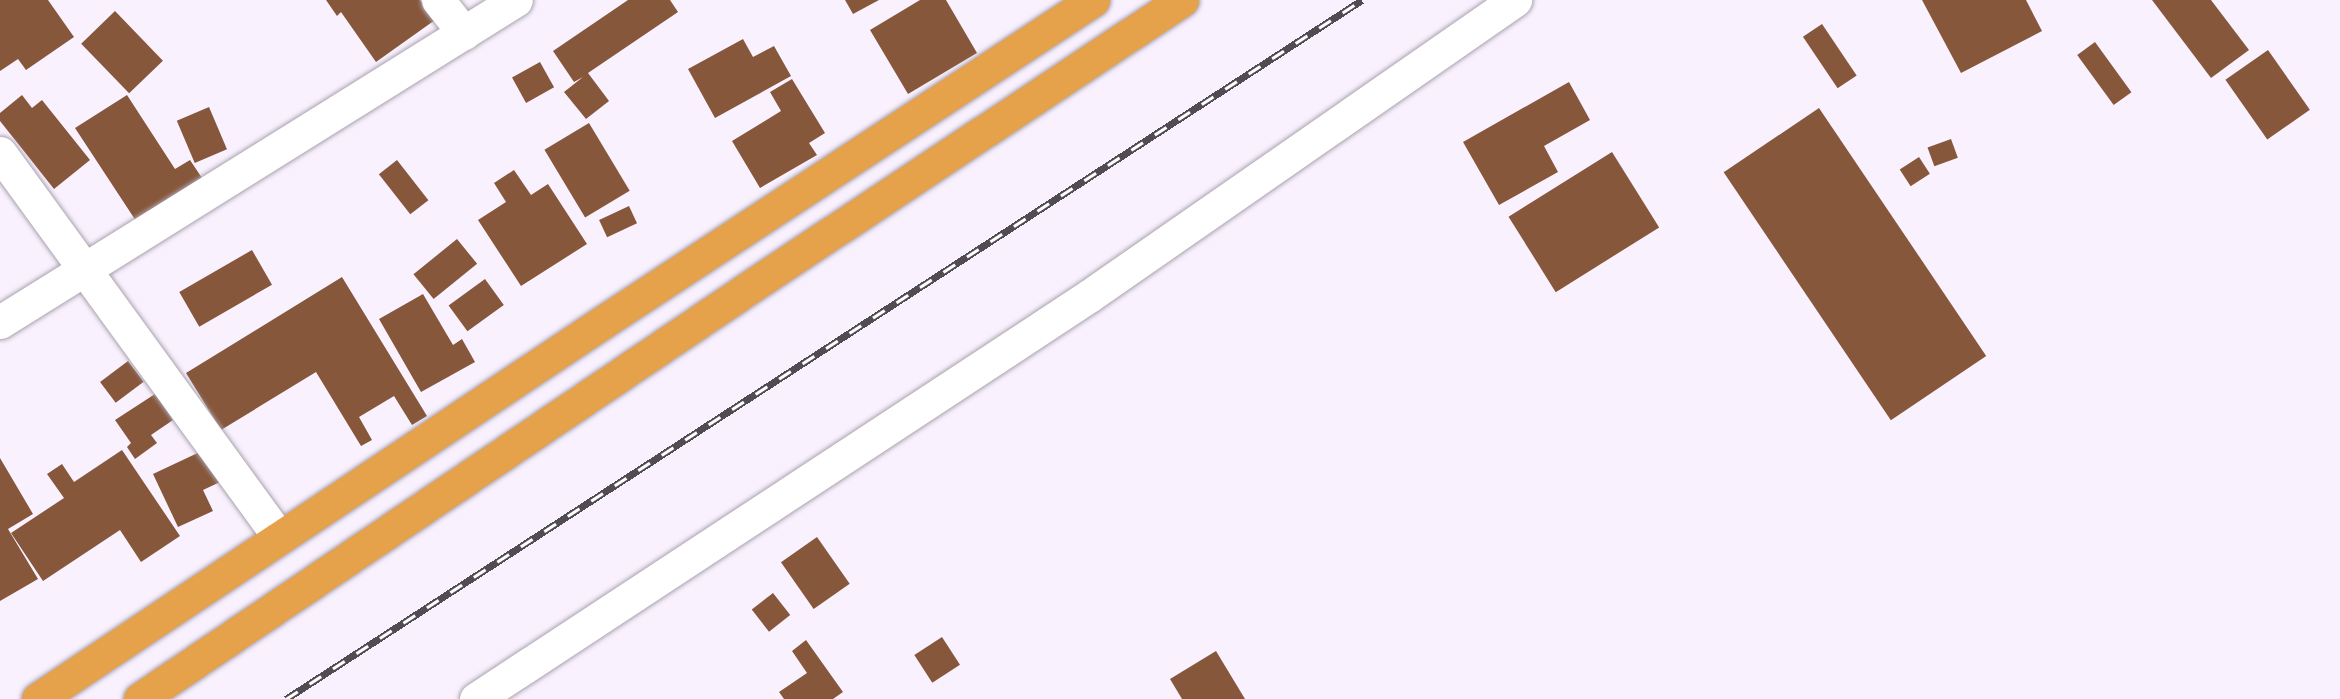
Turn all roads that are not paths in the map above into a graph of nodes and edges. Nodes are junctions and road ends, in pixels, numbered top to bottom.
1 (438, 0) edge
2 (516, 0) edge
3 (1093, 0) edge
4 (1182, 0) edge
5 (1515, 0) edge
6 (464, 33) junction
7 (0, 153) edge
8 (85, 270) junction
9 (0, 322) edge
10 (279, 537) junction
11 (481, 698) edge
12 (38, 699) edge
13 (140, 699) edge

1 - 6 street
2 - 6 street
3 - 10 highway
4 - 13 highway
5 - 11 street
6 - 8 street
7 - 8 street
8 - 9 street
8 - 10 street
10 - 12 highway

